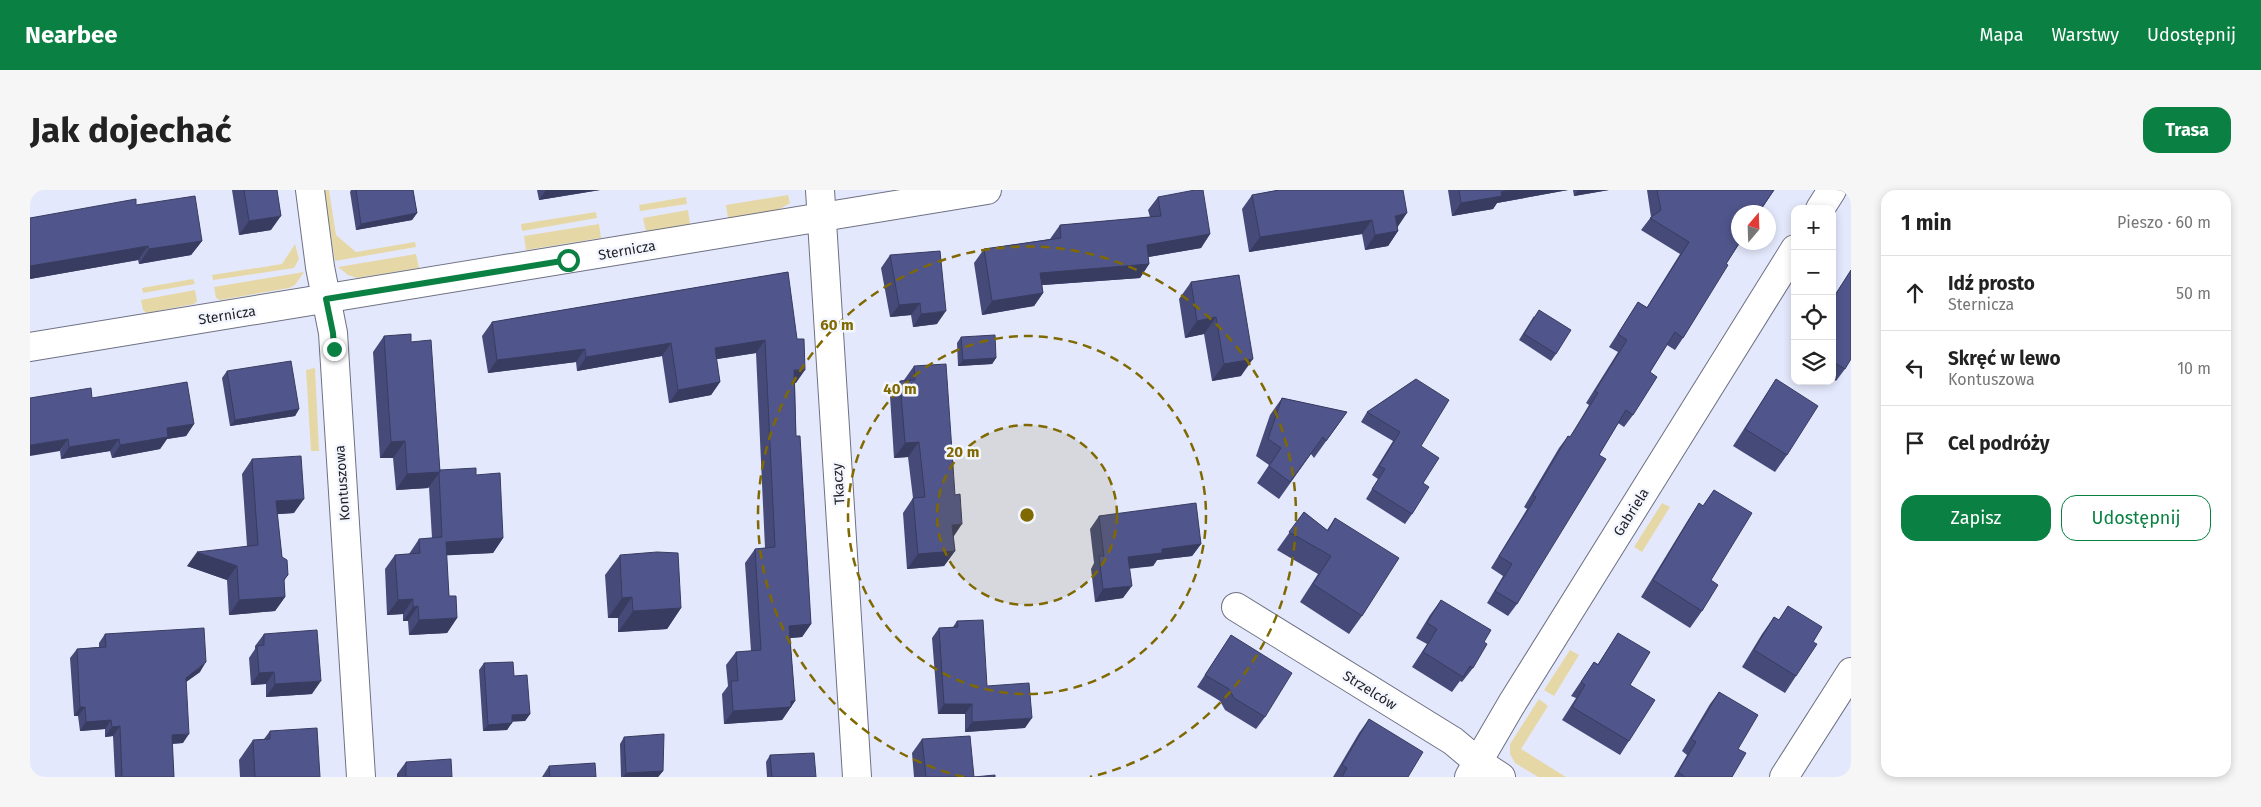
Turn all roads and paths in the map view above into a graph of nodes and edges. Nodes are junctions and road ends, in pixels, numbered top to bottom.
1 (310, 190) edge
2 (820, 190) edge
3 (987, 190) edge
4 (1832, 190) edge
5 (1823, 205) edge
6 (822, 219) junction
7 (1794, 250) edge
8 (326, 299) junction
9 (30, 347) edge
10 (1236, 607) dead end
11 (1851, 672) edge
12 (1473, 770) edge
13 (361, 777) edge
14 (857, 777) edge
15 (1501, 777) edge
16 (1784, 777) edge

1 - 8 street, Kontuszowa
2 - 6 street, Tkaczy
3 - 6 street, Sternicza
4 - 5 street
6 - 8 street, Sternicza
6 - 14 street, Tkaczy
7 - 12 street, Gabriela
8 - 9 street, Sternicza
8 - 13 street, Kontuszowa
10 - 12 street, Strzelców
11 - 16 street
12 - 15 street, Strzelców

